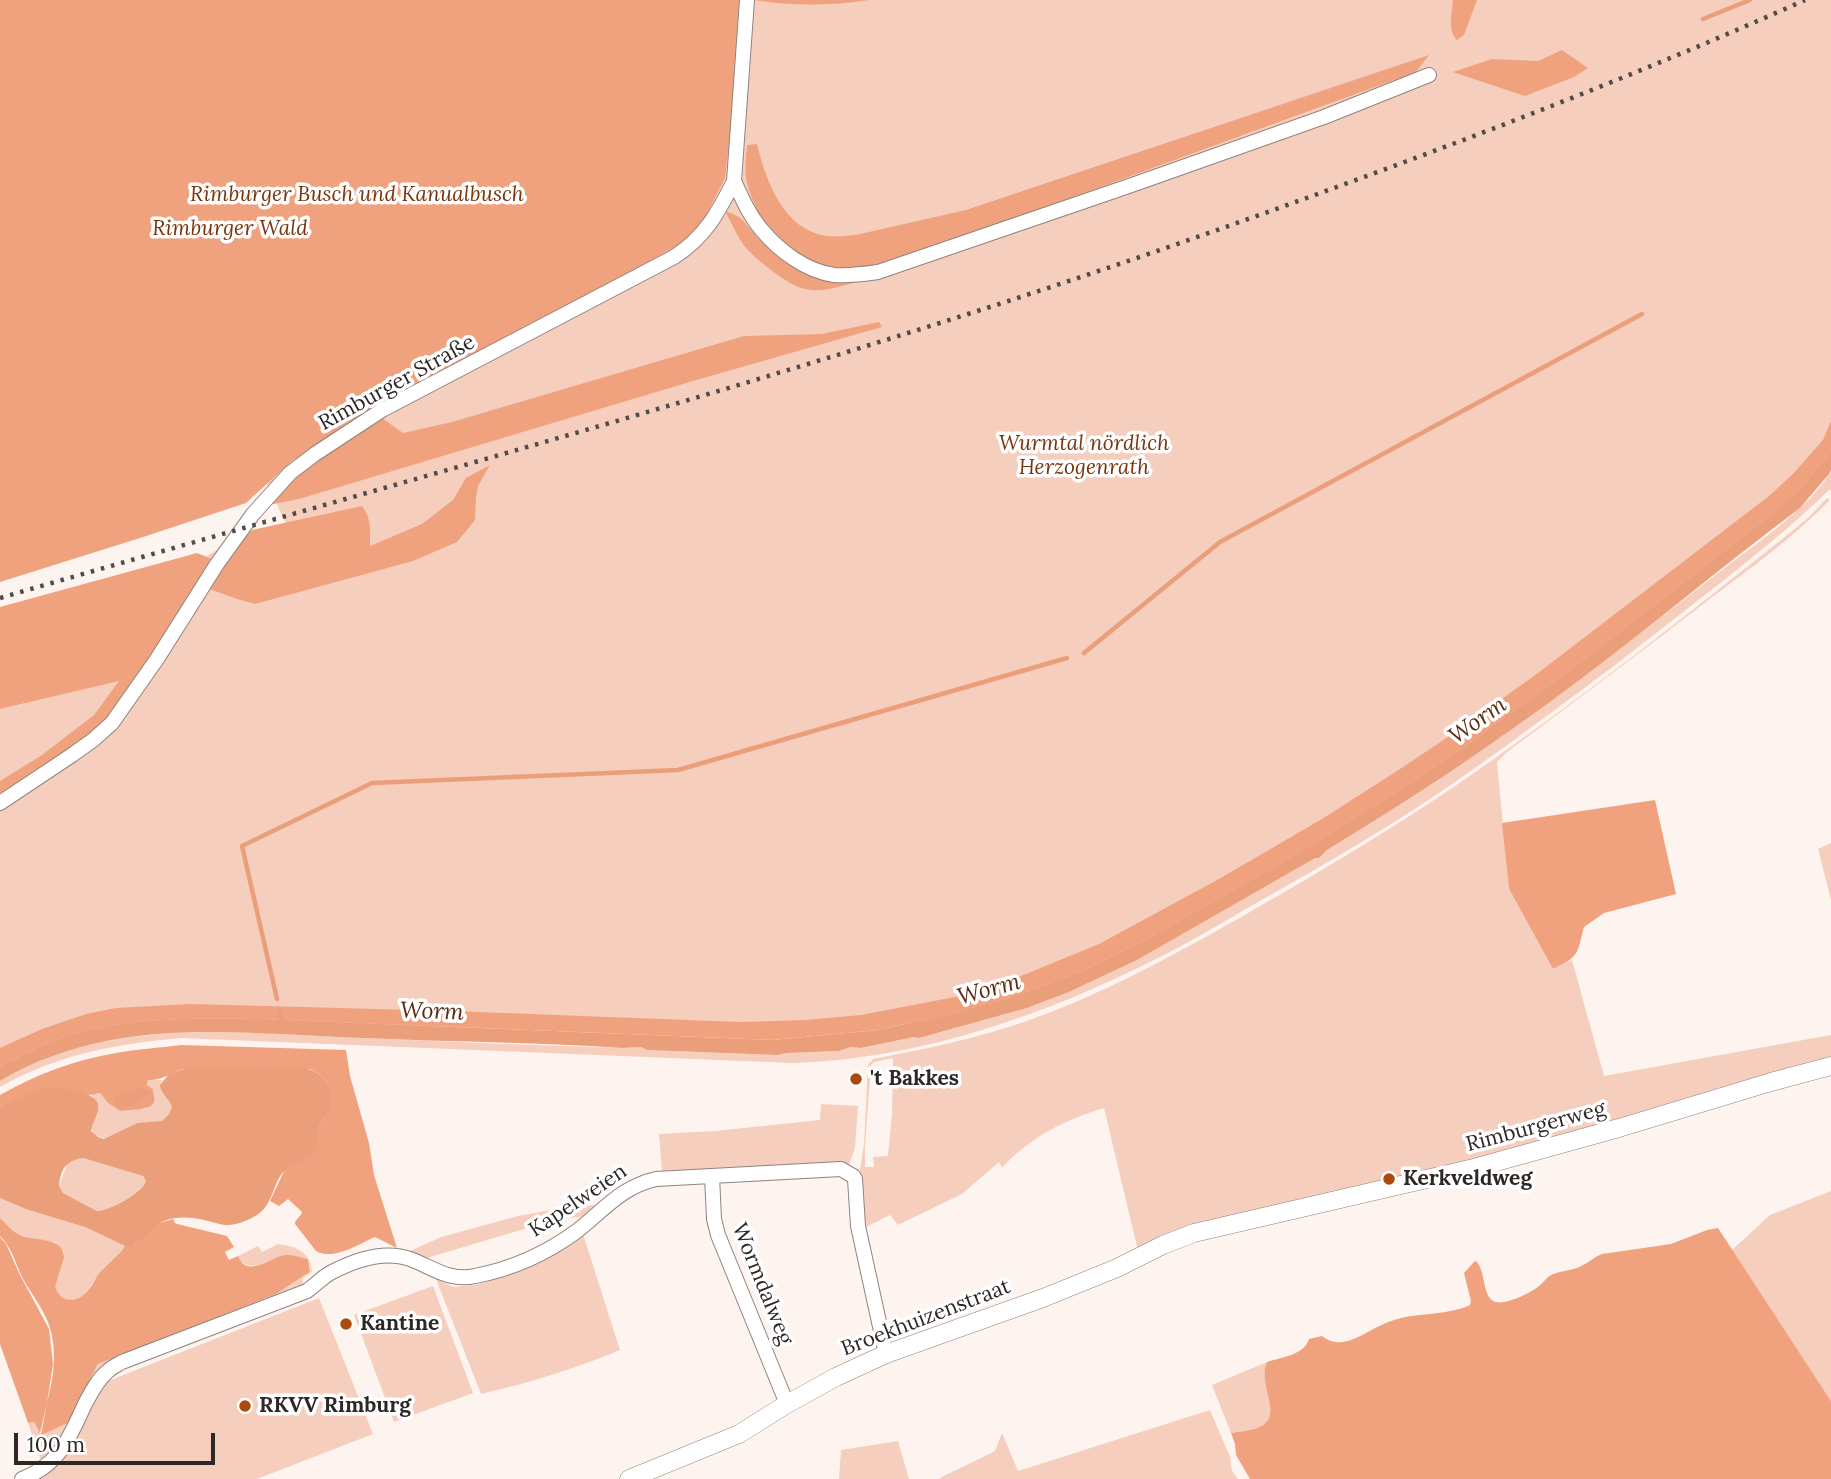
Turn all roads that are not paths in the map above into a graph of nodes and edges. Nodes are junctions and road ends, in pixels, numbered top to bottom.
1 (747, 0) edge
2 (1429, 75) dead end
3 (734, 181) junction
4 (0, 803) edge
5 (1831, 1066) edge
6 (712, 1176) junction
7 (1208, 1228) joint
8 (886, 1354) junction
9 (787, 1404) junction
10 (22, 1479) edge
11 (629, 1479) edge

1 - 3 street, Rimburger Straße
2 - 3 street
3 - 4 street, Rimburger Straße
5 - 7 street, Rimburgerweg
6 - 8 street, Kapelweien
6 - 9 street, Wormdalweg
6 - 10 street, Kapelweien
7 - 8 street, Broekhuizenstraat
8 - 9 street, Broekhuizenstraat
9 - 11 street, Broekhuizenstraat

